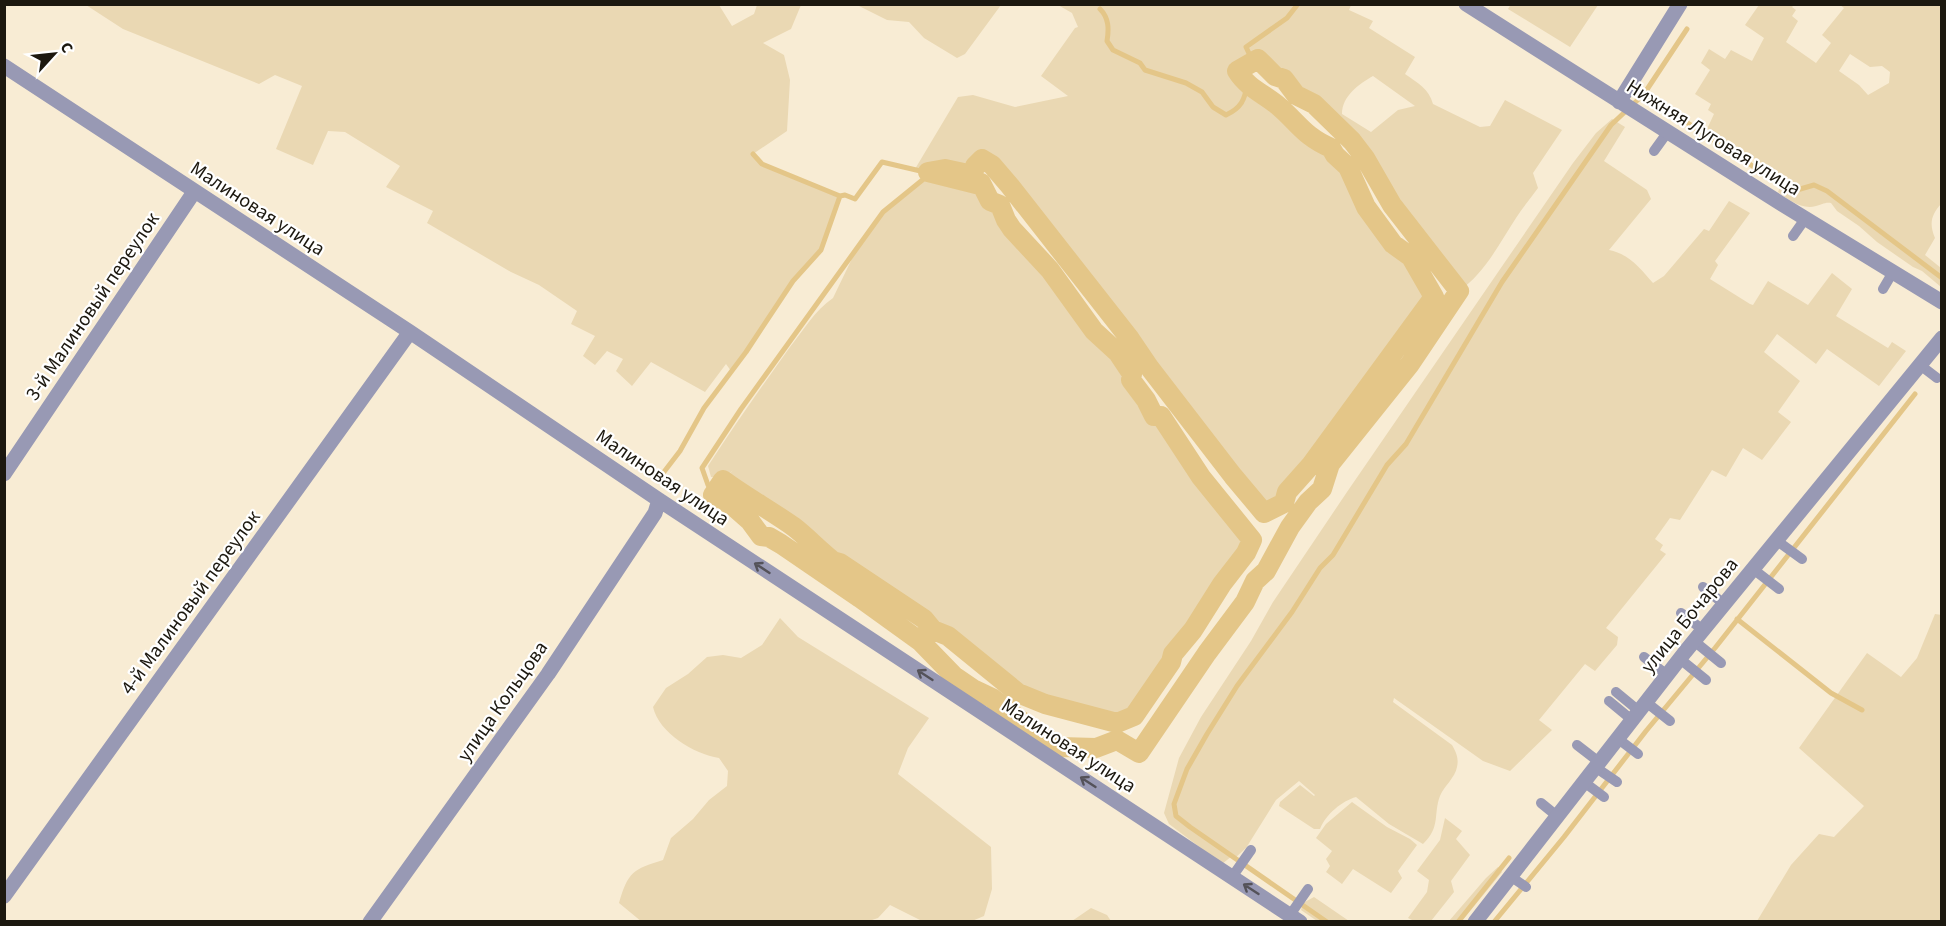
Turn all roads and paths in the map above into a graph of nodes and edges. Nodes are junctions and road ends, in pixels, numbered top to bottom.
1 (1466, 4) edge
2 (1680, 4) edge
3 (4, 66) edge
4 (1619, 102) junction
5 (1667, 133) junction
6 (1654, 151) dead end
7 (194, 192) junction
8 (1805, 219) junction
9 (1793, 236) dead end
10 (1893, 272) junction
11 (1883, 289) dead end
12 (1941, 302) edge
13 (410, 332) junction
14 (1941, 338) edge
15 (1920, 364) junction
16 (1937, 378) dead end
17 (4, 474) edge
18 (659, 500) junction
19 (1776, 540) junction
20 (1802, 559) dead end
21 (1753, 569) junction
22 (1703, 587) dead end
23 (1779, 589) dead end
24 (1724, 604) junction
25 (1681, 613) dead end
26 (1699, 636) junction
27 (1644, 657) dead end
28 (1680, 659) junction
29 (1721, 663) dead end
30 (1667, 675) junction
31 (1706, 680) dead end
32 (1612, 697) dead end
33 (1639, 711) junction
34 (1670, 721) dead end
35 (1617, 738) junction
36 (1577, 745) dead end
37 (1638, 754) dead end
38 (1597, 765) junction
39 (1584, 782) junction
40 (1617, 782) dead end
41 (1605, 797) dead end
42 (1541, 803) dead end
43 (1557, 816) junction
44 (1251, 850) dead end
45 (1510, 876) junction
46 (1232, 877) junction
47 (1526, 887) dead end
48 (1308, 889) dead end
49 (4, 896) edge
50 (1295, 918) edge
51 (370, 921) edge
52 (1474, 921) edge

1 - 4 street, Нижняя Луговая улица
2 - 4 street
3 - 7 street, Малиновая улица
4 - 5 street, Нижняя Луговая улица
5 - 6 lane
5 - 8 street, Нижняя Луговая улица
7 - 13 street, Малиновая улица
7 - 17 street, 3-й Малиновый переулок
8 - 9 lane
8 - 10 street, Нижняя Луговая улица
10 - 11 lane
10 - 12 street, Нижняя Луговая улица
13 - 18 street, Малиновая улица
13 - 49 street, 4-й Малиновый переулок
14 - 15 street, улица Бочарова
15 - 16 lane
15 - 19 street, улица Бочарова
46 -> 18 street, Малиновая улица
18 - 51 street, улица Кольцова
19 - 20 lane
19 - 21 street, улица Бочарова
21 - 23 lane
21 - 24 street, улица Бочарова
22 - 24 lane
24 - 26 street, улица Бочарова
25 - 26 lane
26 - 28 street, улица Бочарова
26 - 29 lane
27 - 30 lane
28 - 30 street, улица Бочарова
28 - 31 lane
30 - 33 street, улица Бочарова
32 - 33 lane
33 - 34 lane
33 - 35 street, улица Бочарова
35 - 37 lane
35 - 38 street, улица Бочарова
36 - 38 lane
38 - 39 street, улица Бочарова
38 - 40 lane
39 - 41 lane
39 - 43 street, улица Бочарова
42 - 43 lane
43 - 45 street, улица Бочарова
44 - 46 lane
45 - 47 lane
45 - 52 street, улица Бочарова
50 -> 46 street, Малиновая улица
48 - 50 lane

